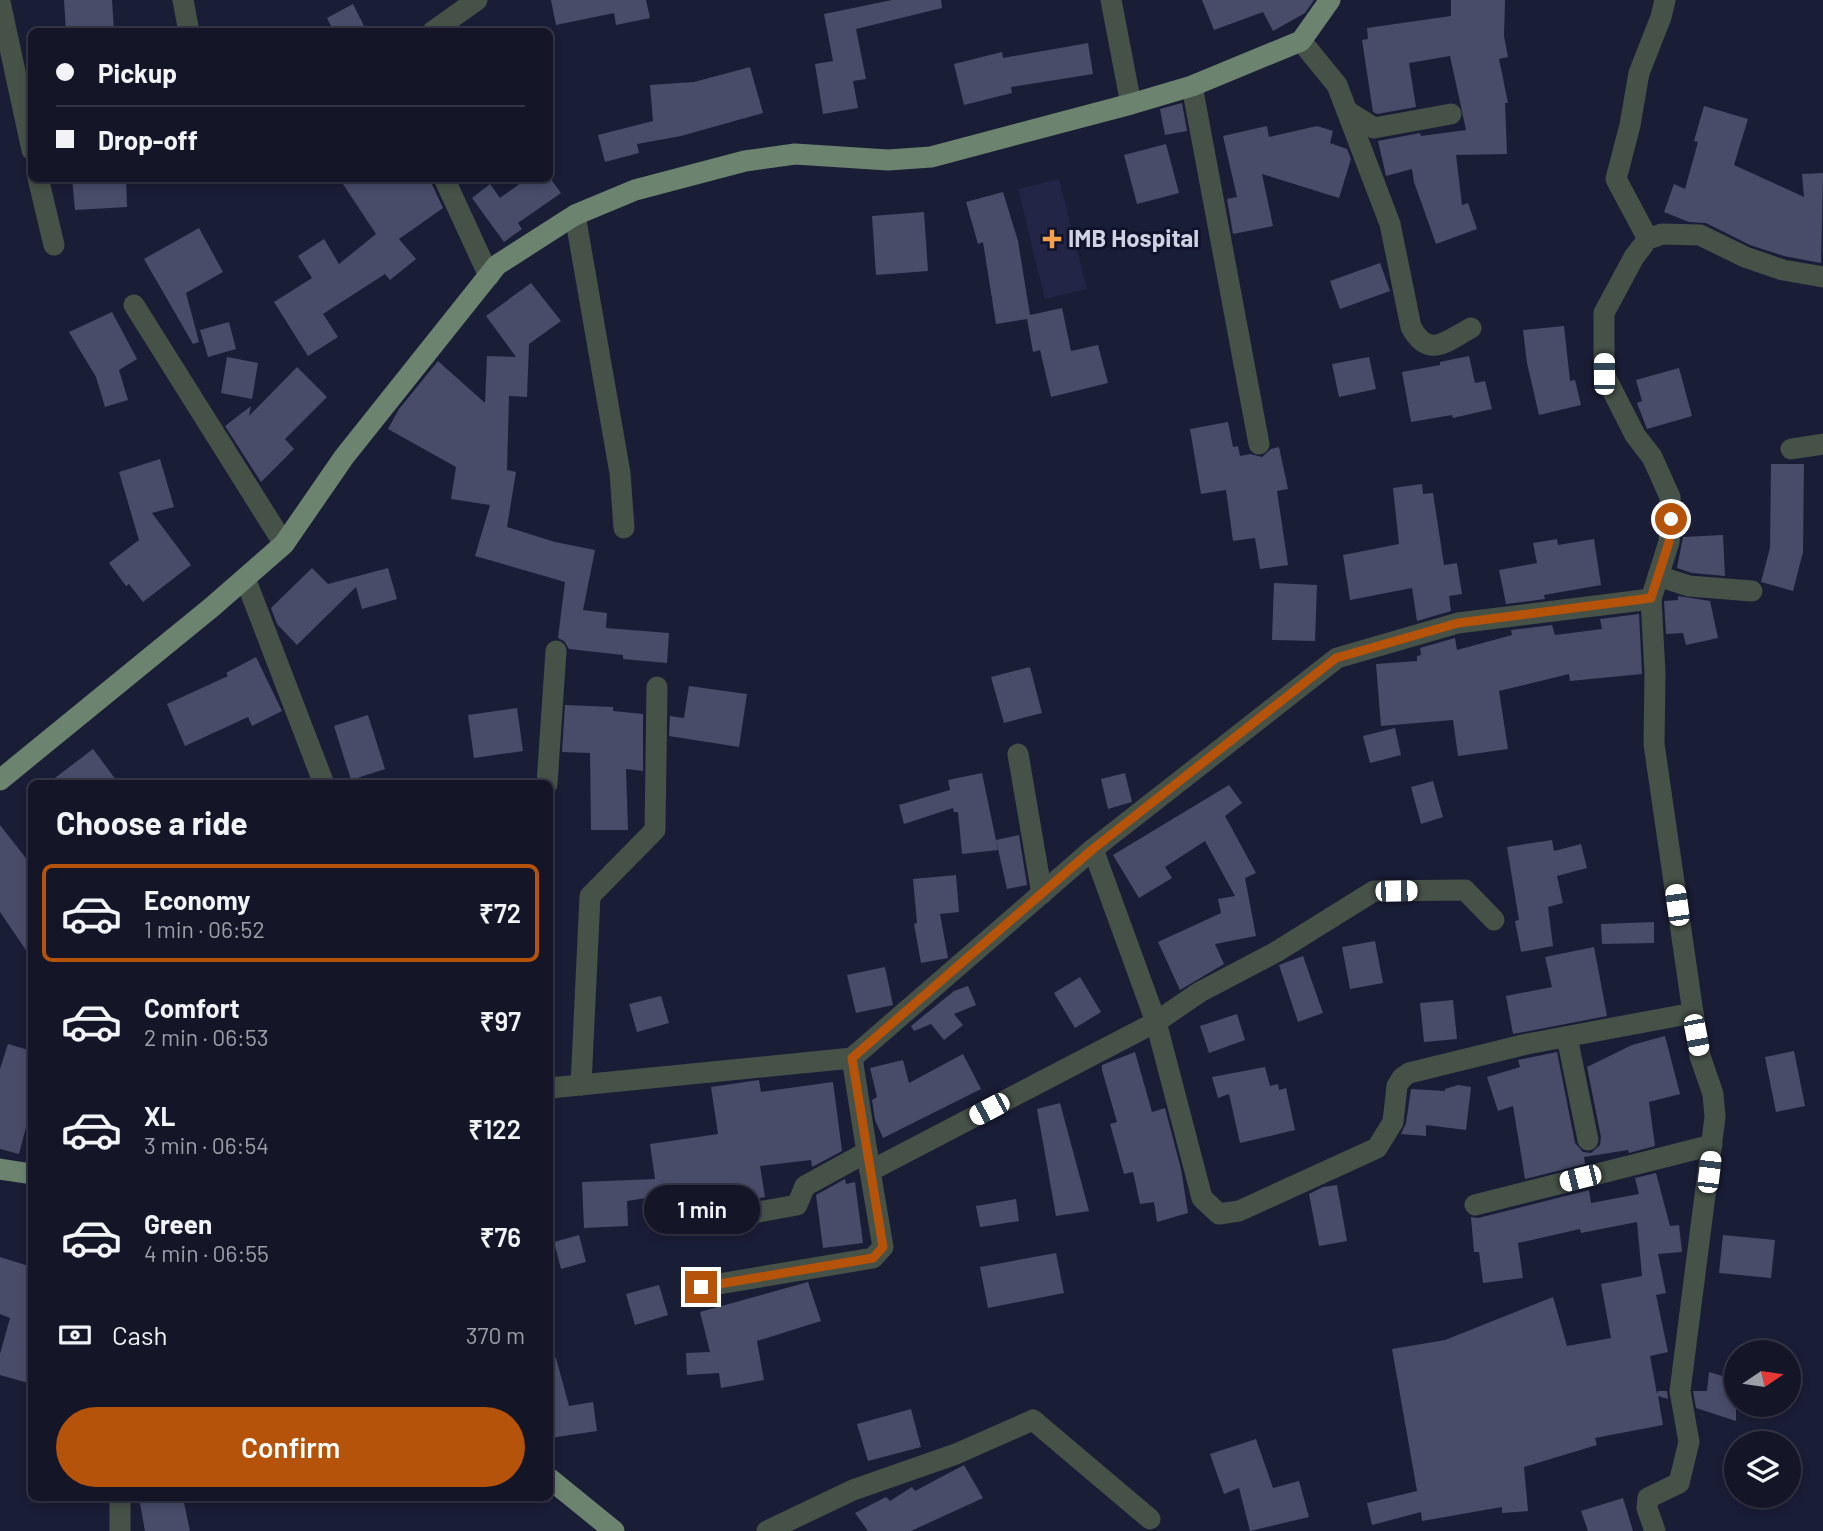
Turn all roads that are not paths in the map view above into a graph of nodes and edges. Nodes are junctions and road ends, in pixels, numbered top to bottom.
1 (183, 0) edge
2 (477, 0) edge
3 (1111, 0) edge
4 (1330, 0) edge
5 (1665, 0) edge
6 (0, 2) edge
7 (188, 28) edge
8 (438, 28) edge
9 (1301, 41) junction
10 (15, 73) edge
11 (1192, 86) junction
12 (1131, 104) junction
13 (1346, 111) junction
14 (1451, 114) dead end
15 (28, 132) edge
16 (39, 182) edge
17 (446, 182) edge
18 (575, 215) junction
19 (1648, 239) junction
20 (54, 246) dead end
21 (489, 276) junction
22 (1823, 277) edge
23 (134, 305) dead end
24 (1471, 328) dead end
25 (1259, 444) dead end
26 (1823, 444) edge
27 (1791, 449) dead end
28 (624, 528) dead end
29 (284, 544) junction
30 (1658, 576) junction
31 (245, 578) junction
32 (1752, 591) dead end
33 (1651, 598) junction
34 (556, 651) dead end
35 (657, 687) dead end
36 (1018, 754) dead end
37 (0, 780) edge
38 (322, 780) edge
39 (547, 780) edge
40 (1093, 849) junction
41 (1042, 894) junction
42 (1494, 920) dead end
43 (1693, 1013) junction
44 (1156, 1022) junction
45 (1567, 1037) junction
46 (852, 1058) junction
47 (581, 1085) junction
48 (553, 1088) edge
49 (1588, 1140) dead end
50 (1712, 1145) junction
51 (868, 1162) junction
52 (0, 1169) edge
53 (28, 1173) edge
54 (1475, 1205) dead end
55 (703, 1222) dead end
56 (701, 1287) dead end
57 (553, 1481) edge
58 (120, 1501) edge
59 (1150, 1519) dead end
60 (120, 1531) edge
61 (614, 1531) edge
62 (767, 1531) edge
63 (1655, 1531) edge

1 - 7 street
2 - 8 street
3 - 12 street
4 - 9 main road
5 - 19 street
6 - 10 street
9 - 11 main road
9 - 13 street
10 - 15 street
11 - 12 main road
11 - 25 street
12 - 18 main road
13 - 14 street
13 - 24 street
16 - 20 street
17 - 21 street
18 - 21 main road
18 - 28 street
19 - 22 street
19 - 30 street
21 - 29 main road
23 - 29 street
26 - 27 street
29 - 31 main road
30 - 32 street
30 - 33 street
31 - 37 main road
31 - 38 street
33 - 40 street
33 - 43 street
34 - 39 street
35 - 47 street
36 - 41 street
40 - 41 street
40 - 44 street
41 - 46 street
42 - 44 street
43 - 45 street
43 - 50 street
44 - 45 street
44 - 51 street
45 - 49 street
46 - 47 street
46 - 51 street
47 - 48 street
50 - 54 street
50 - 63 street
51 - 55 street
51 - 56 street
52 - 53 main road
57 - 61 main road
58 - 60 street
59 - 62 street

